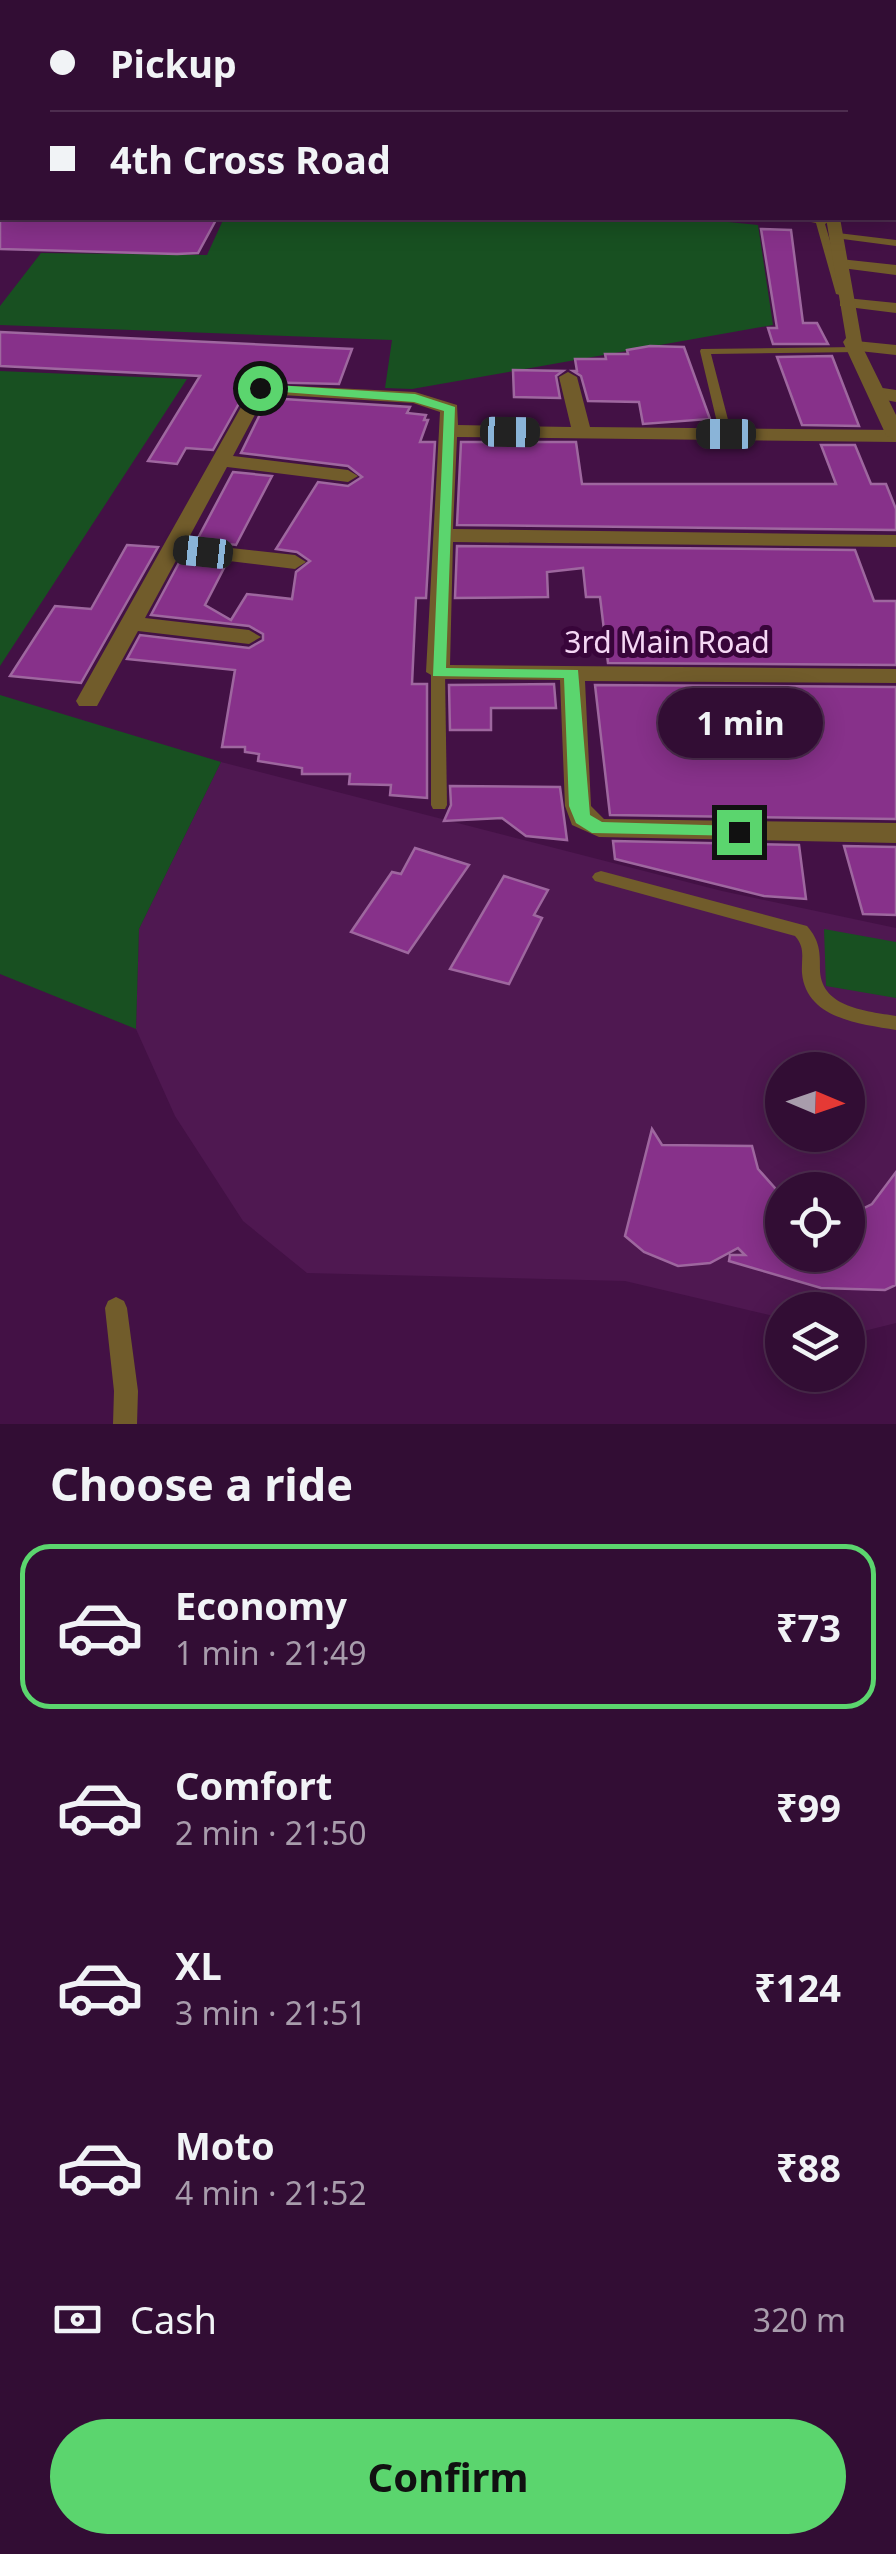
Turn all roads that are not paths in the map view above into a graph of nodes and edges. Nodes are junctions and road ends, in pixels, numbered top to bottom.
1 (831, 224) edge
2 (896, 243) edge
3 (840, 264) junction
4 (896, 270) edge
5 (846, 302) junction
6 (896, 308) edge
7 (856, 348) junction
8 (896, 350) edge
9 (568, 377) dead end
10 (886, 395) edge
11 (448, 431) junction
12 (582, 433) junction
13 (726, 434) junction
14 (896, 435) edge
15 (220, 460) junction
16 (348, 476) dead end
17 (442, 535) junction
18 (896, 540) edge
19 (172, 548) junction
20 (295, 562) dead end
21 (131, 623) junction
22 (249, 638) dead end
23 (438, 672) junction
24 (572, 673) junction
25 (896, 676) edge
26 (88, 702) dead end
27 (439, 805) dead end
28 (896, 832) edge
29 (601, 877) dead end
30 (896, 1023) edge
31 (116, 1308) dead end
32 (125, 1424) edge

1 - 2 lane
1 - 3 street
1 - 7 lane
3 - 4 street
3 - 5 street
5 - 6 street
5 - 7 street
7 - 8 street
7 - 10 street
7 - 13 lane
9 - 12 street
10 - 14 street
11 - 12 street
11 - 15 street
11 - 17 street
12 - 13 street
13 - 14 street
15 - 16 street
15 - 19 street
17 - 18 street
17 - 23 street
19 - 20 street
19 - 21 street
21 - 22 street
21 - 26 street
23 - 24 street, 3rd Main Road
23 - 27 lane
24 - 25 street, 3rd Main Road
24 - 28 street
29 - 30 lane
31 - 32 lane

